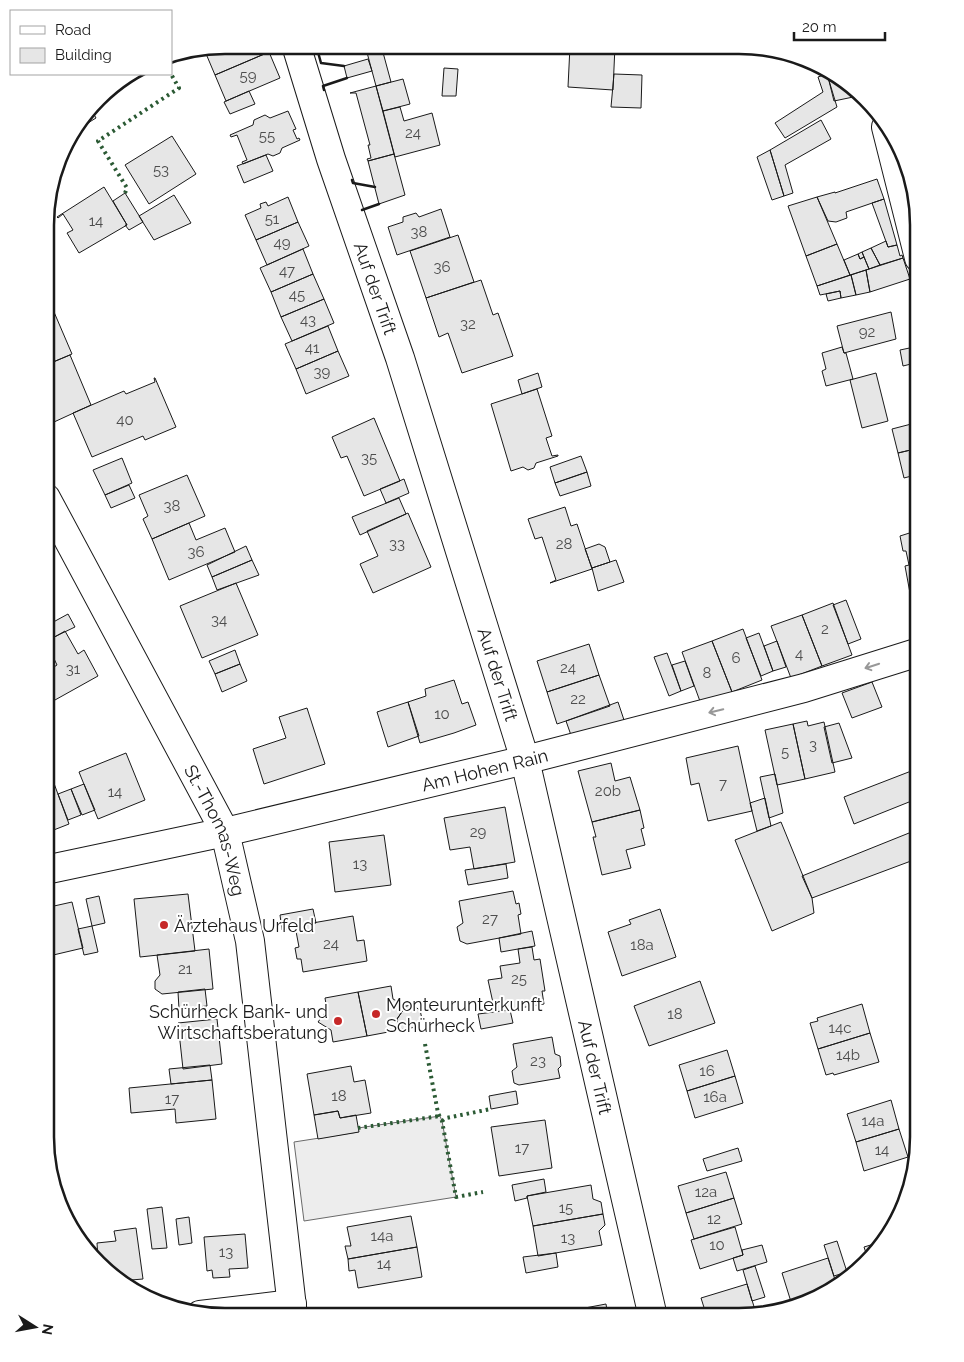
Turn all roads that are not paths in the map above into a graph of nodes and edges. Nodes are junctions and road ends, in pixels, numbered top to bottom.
1 (299, 54) edge
2 (896, 156) edge
3 (903, 177) edge
4 (54, 513) edge
5 (910, 655) edge
6 (526, 760) junction
7 (225, 832) junction
8 (54, 868) edge
9 (292, 1308) edge
10 (651, 1308) edge

1 - 6 street, Auf der Trift
2 - 3 street
4 - 7 street, St.-Thomas-Weg
5 -> 6 street, Am Hohen Rain
6 - 7 street, Am Hohen Rain
6 - 10 street, Auf der Trift
7 - 8 street, Am Hohen Rain
7 - 9 street, St.-Thomas-Weg

